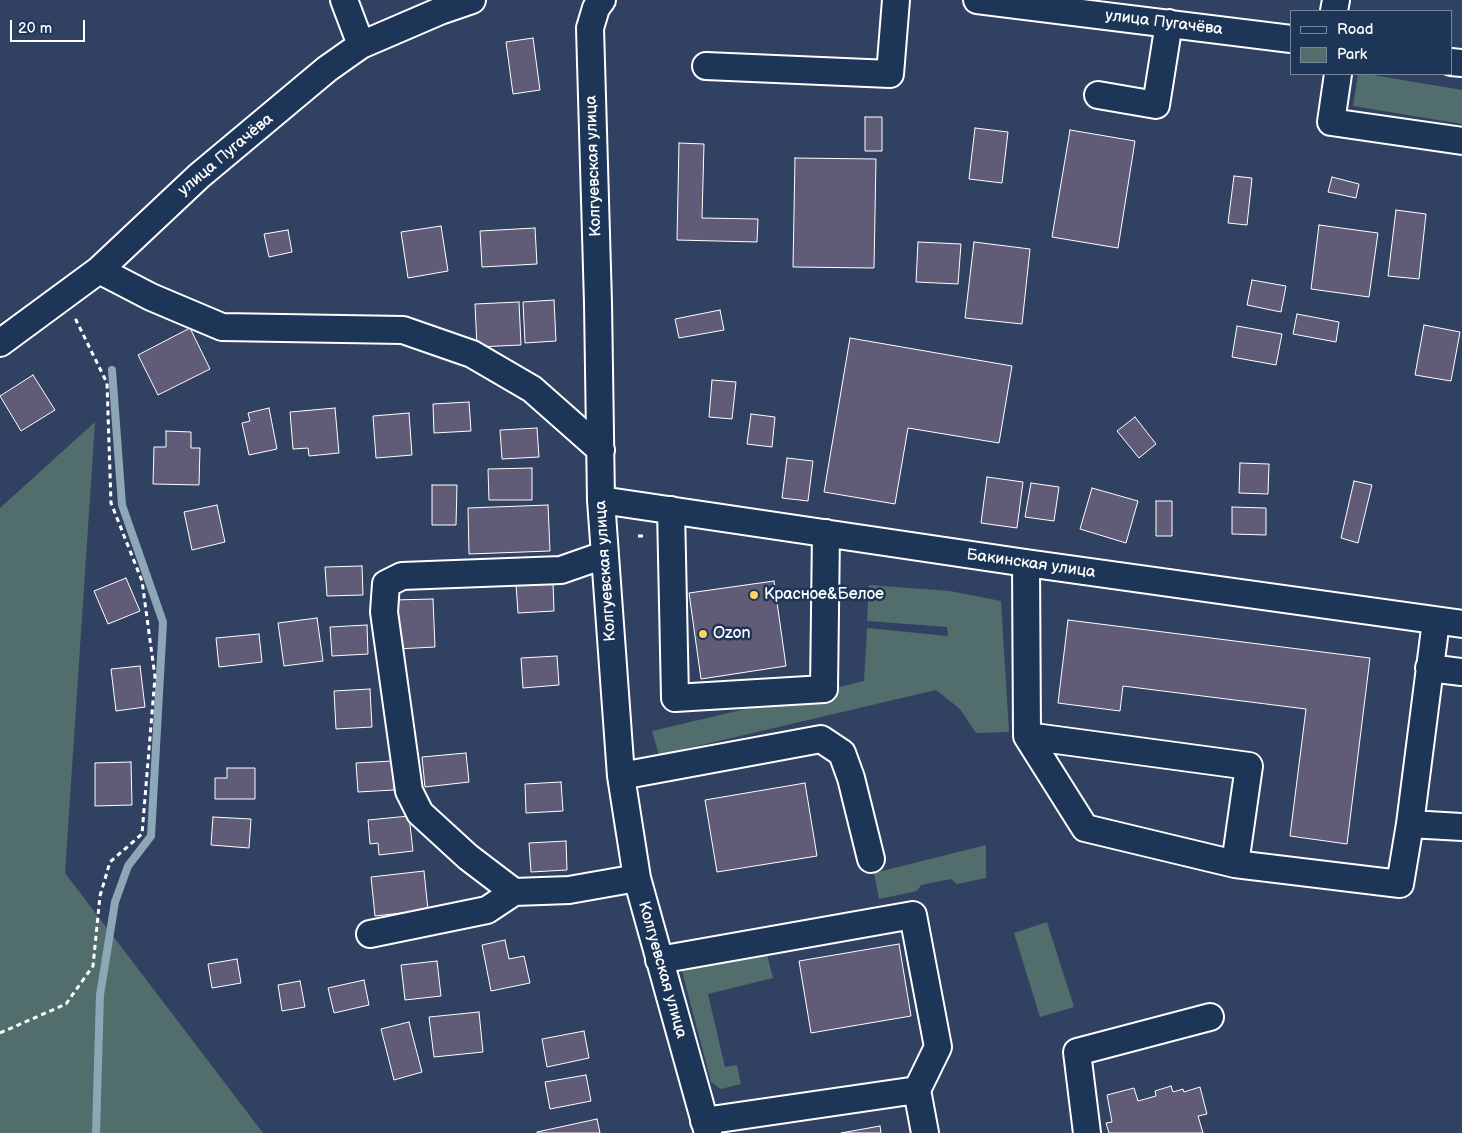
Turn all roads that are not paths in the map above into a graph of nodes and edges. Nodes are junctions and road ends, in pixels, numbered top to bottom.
1 (344, 0) edge
2 (472, 0) edge
3 (602, 0) edge
4 (896, 0) edge
5 (977, 0) edge
6 (1169, 23) junction
7 (1290, 39) edge
8 (361, 45) junction
9 (706, 66) dead end
10 (1338, 75) edge
11 (1098, 95) dead end
12 (1462, 141) edge
13 (98, 270) junction
14 (0, 343) edge
15 (601, 450) junction
16 (600, 500) junction
17 (671, 510) junction
18 (826, 533) junction
19 (604, 555) junction
20 (1026, 563) junction
21 (1436, 621) junction
22 (1462, 624) edge
23 (1429, 668) junction
24 (1462, 672) edge
25 (1027, 736) junction
26 (621, 776) junction
27 (1410, 824) junction
28 (1462, 827) edge
29 (871, 859) dead end
30 (1234, 864) junction
31 (636, 878) junction
32 (514, 892) junction
33 (370, 934) dead end
34 (660, 960) junction
35 (1210, 1017) dead end
36 (917, 1090) junction
37 (706, 1127) edge
38 (925, 1133) edge
39 (1087, 1133) edge

1 - 8 street
2 - 8 street, улица Пугачёва
3 - 15 street, Колгуевская улица
4 - 9 street
5 - 6 street, улица Пугачёва
6 - 7 street, улица Пугачёва
6 - 11 street
8 - 13 street, улица Пугачёва
10 - 12 street
13 - 14 street, улица Пугачёва
13 - 15 street
15 - 16 street, Колгуевская улица
16 - 17 street, Бакинская улица
16 - 19 street, Колгуевская улица
17 - 18 street, Бакинская улица
17 - 18 street
18 - 20 street, Бакинская улица
19 - 26 street, Колгуевская улица
19 - 32 street
20 - 21 street, Бакинская улица
20 - 25 street
21 - 22 street, Бакинская улица
21 - 23 street
23 - 24 street
23 - 27 street
25 - 30 street
25 - 30 street
26 - 29 street
26 - 31 street, Колгуевская улица
27 - 28 street
27 - 30 street
31 - 32 street
31 - 34 street, Колгуевская улица
32 - 33 street
34 - 36 street
34 - 37 street, Колгуевская улица
35 - 39 street
36 - 37 street
36 - 38 street

